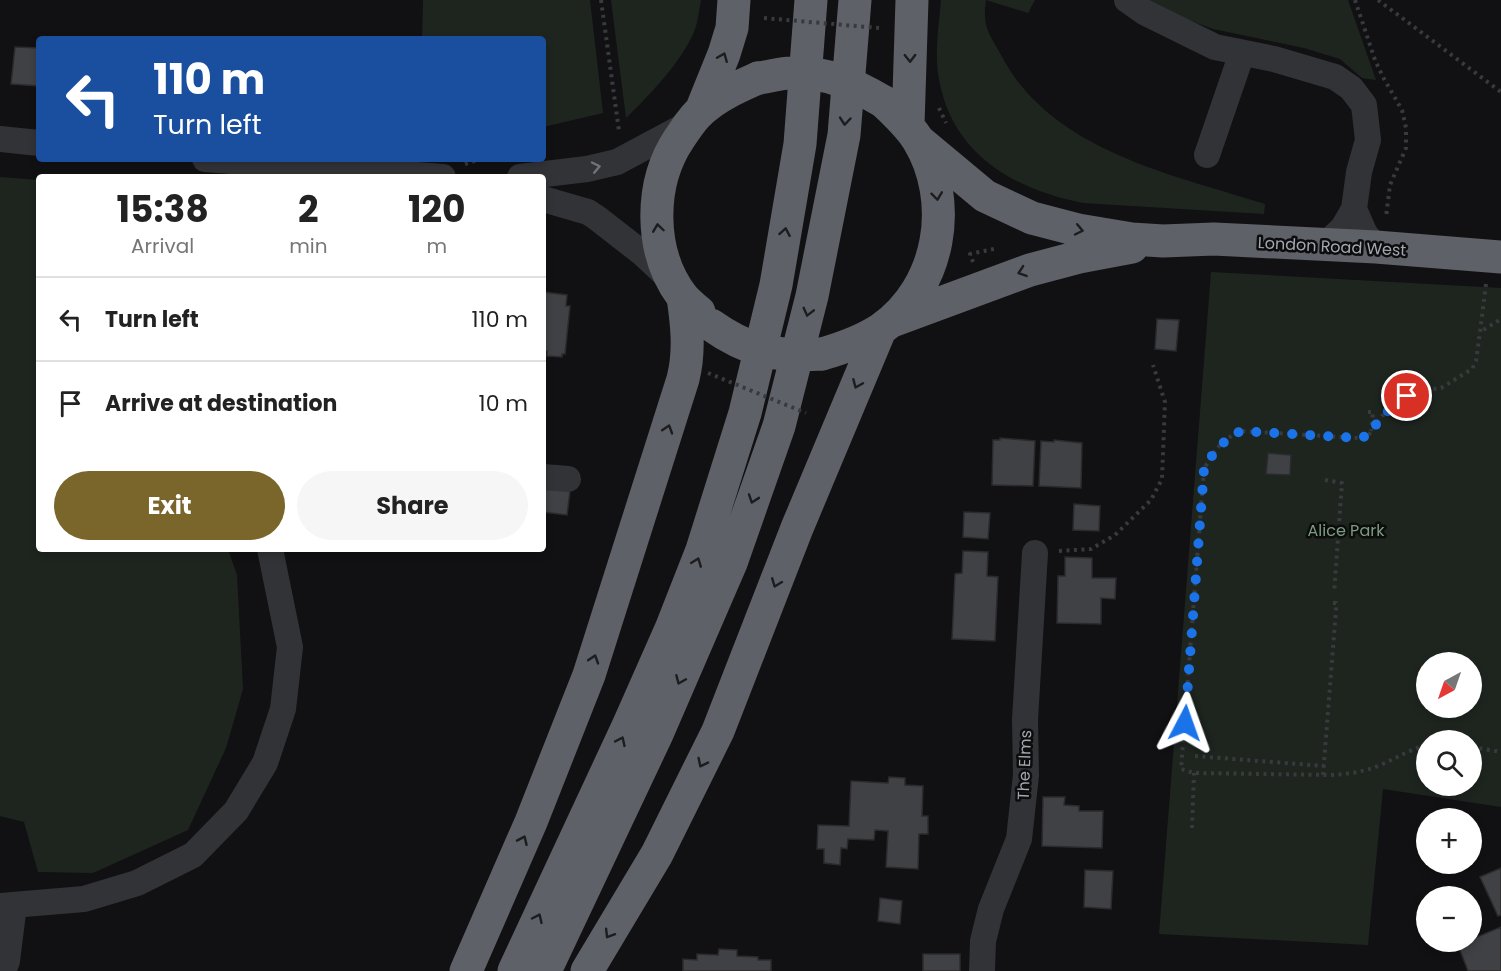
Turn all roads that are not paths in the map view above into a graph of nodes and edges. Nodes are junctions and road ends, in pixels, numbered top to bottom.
1 (734, 0) edge
2 (811, 0) edge
3 (855, 0) edge
4 (1127, 0) edge
5 (900, 20) edge
6 (1242, 53) junction
7 (695, 117) junction
8 (913, 133) junction
9 (0, 139) edge
10 (36, 143) edge
11 (1207, 155) dead end
12 (222, 166) edge
13 (370, 174) edge
14 (545, 174) edge
15 (546, 200) edge
16 (1354, 209) junction
17 (1163, 241) junction
18 (1325, 244) junction
19 (1376, 247) junction
20 (1495, 257) edge
21 (679, 290) junction
22 (885, 326) junction
23 (546, 477) edge
24 (568, 479) dead end
25 (271, 552) edge
26 (1035, 553) road end
27 (7, 905) edge
28 (3, 971) edge
29 (466, 971) edge
30 (514, 971) edge
31 (545, 971) edge
32 (587, 971) edge
33 (982, 971) edge

7 -> 1 highway
30 -> 2 highway
3 -> 31 highway
4 - 6 street
5 -> 8 highway
6 - 11 street
6 - 16 street
7 - 8 highway, London Road West, bridge
14 -> 7 street
21 -> 7 highway
8 -> 17 highway, London Road West
8 -> 22 highway
9 - 10 street
12 - 13 street
15 - 21 street
16 - 18 street
16 - 19 street
17 - 18 highway, London Road West
17 -> 22 highway, London Road West
18 - 19 highway, London Road West
19 - 20 highway, London Road West
21 - 22 highway, bridge
29 -> 21 highway
22 -> 32 highway
23 - 24 street
25 - 27 street
26 - 33 street, The Elms
27 - 28 street

